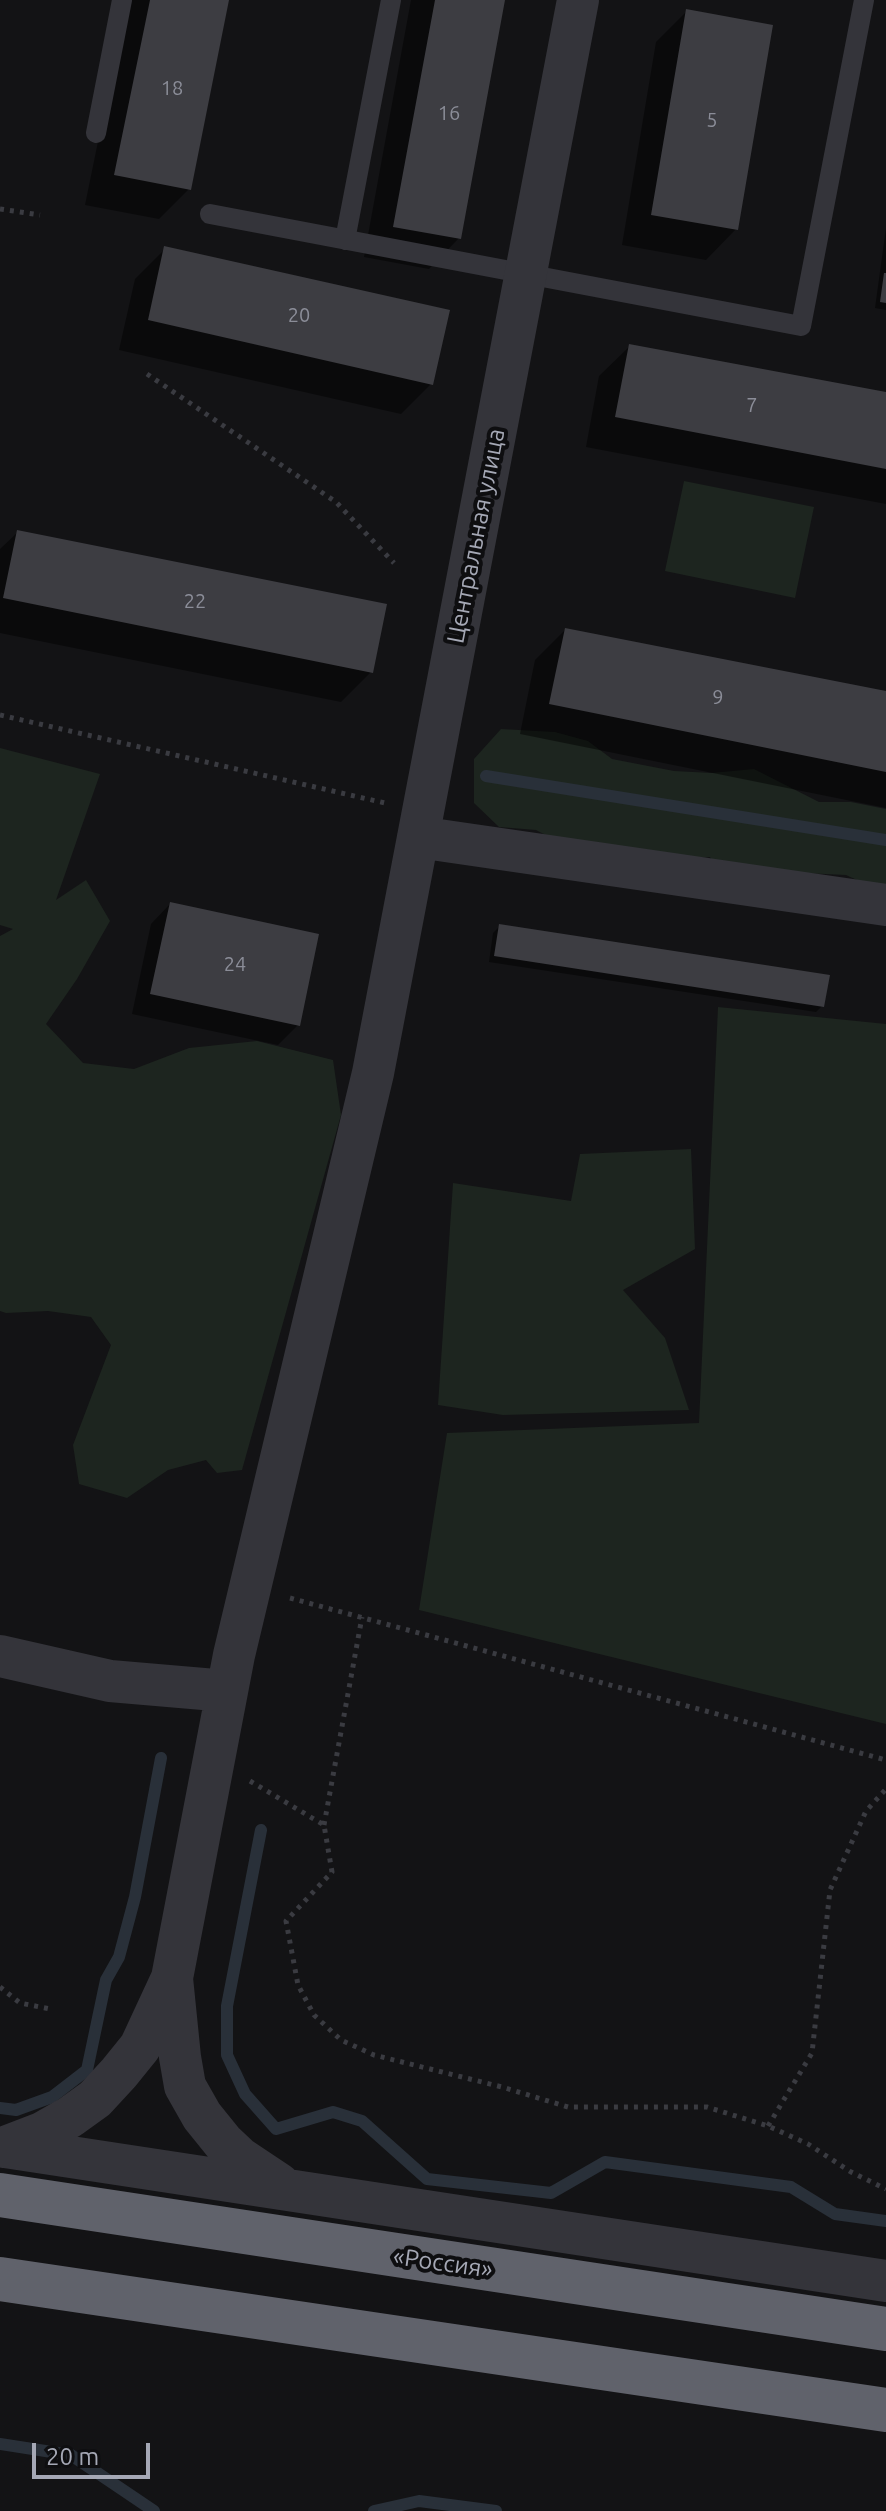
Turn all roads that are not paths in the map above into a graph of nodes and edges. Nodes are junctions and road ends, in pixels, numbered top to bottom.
1 (122, 0) edge
2 (391, 0) edge
3 (578, 0) edge
4 (864, 0) edge
5 (96, 133) dead end
6 (210, 214) dead end
7 (345, 240) junction
8 (526, 274) junction
9 (420, 824) junction
10 (886, 905) edge
11 (0, 1656) edge
12 (227, 1691) junction
13 (172, 1978) junction
14 (3, 2147) edge
15 (288, 2190) junction
16 (0, 2195) edge
17 (0, 2279) edge
18 (886, 2281) edge
19 (886, 2329) edge
20 (886, 2410) edge

1 - 5 lane
2 - 7 lane
3 - 8 street, Центральная улица
4 - 8 lane
6 - 7 lane
7 - 8 lane
8 - 9 street, Центральная улица
9 - 10 street
9 - 12 street, Центральная улица
11 - 12 street
12 - 13 street, Центральная улица
13 - 14 street
13 - 15 street
14 - 15 street
15 - 18 street
16 - 19 highway, «Россия»
17 - 20 highway

